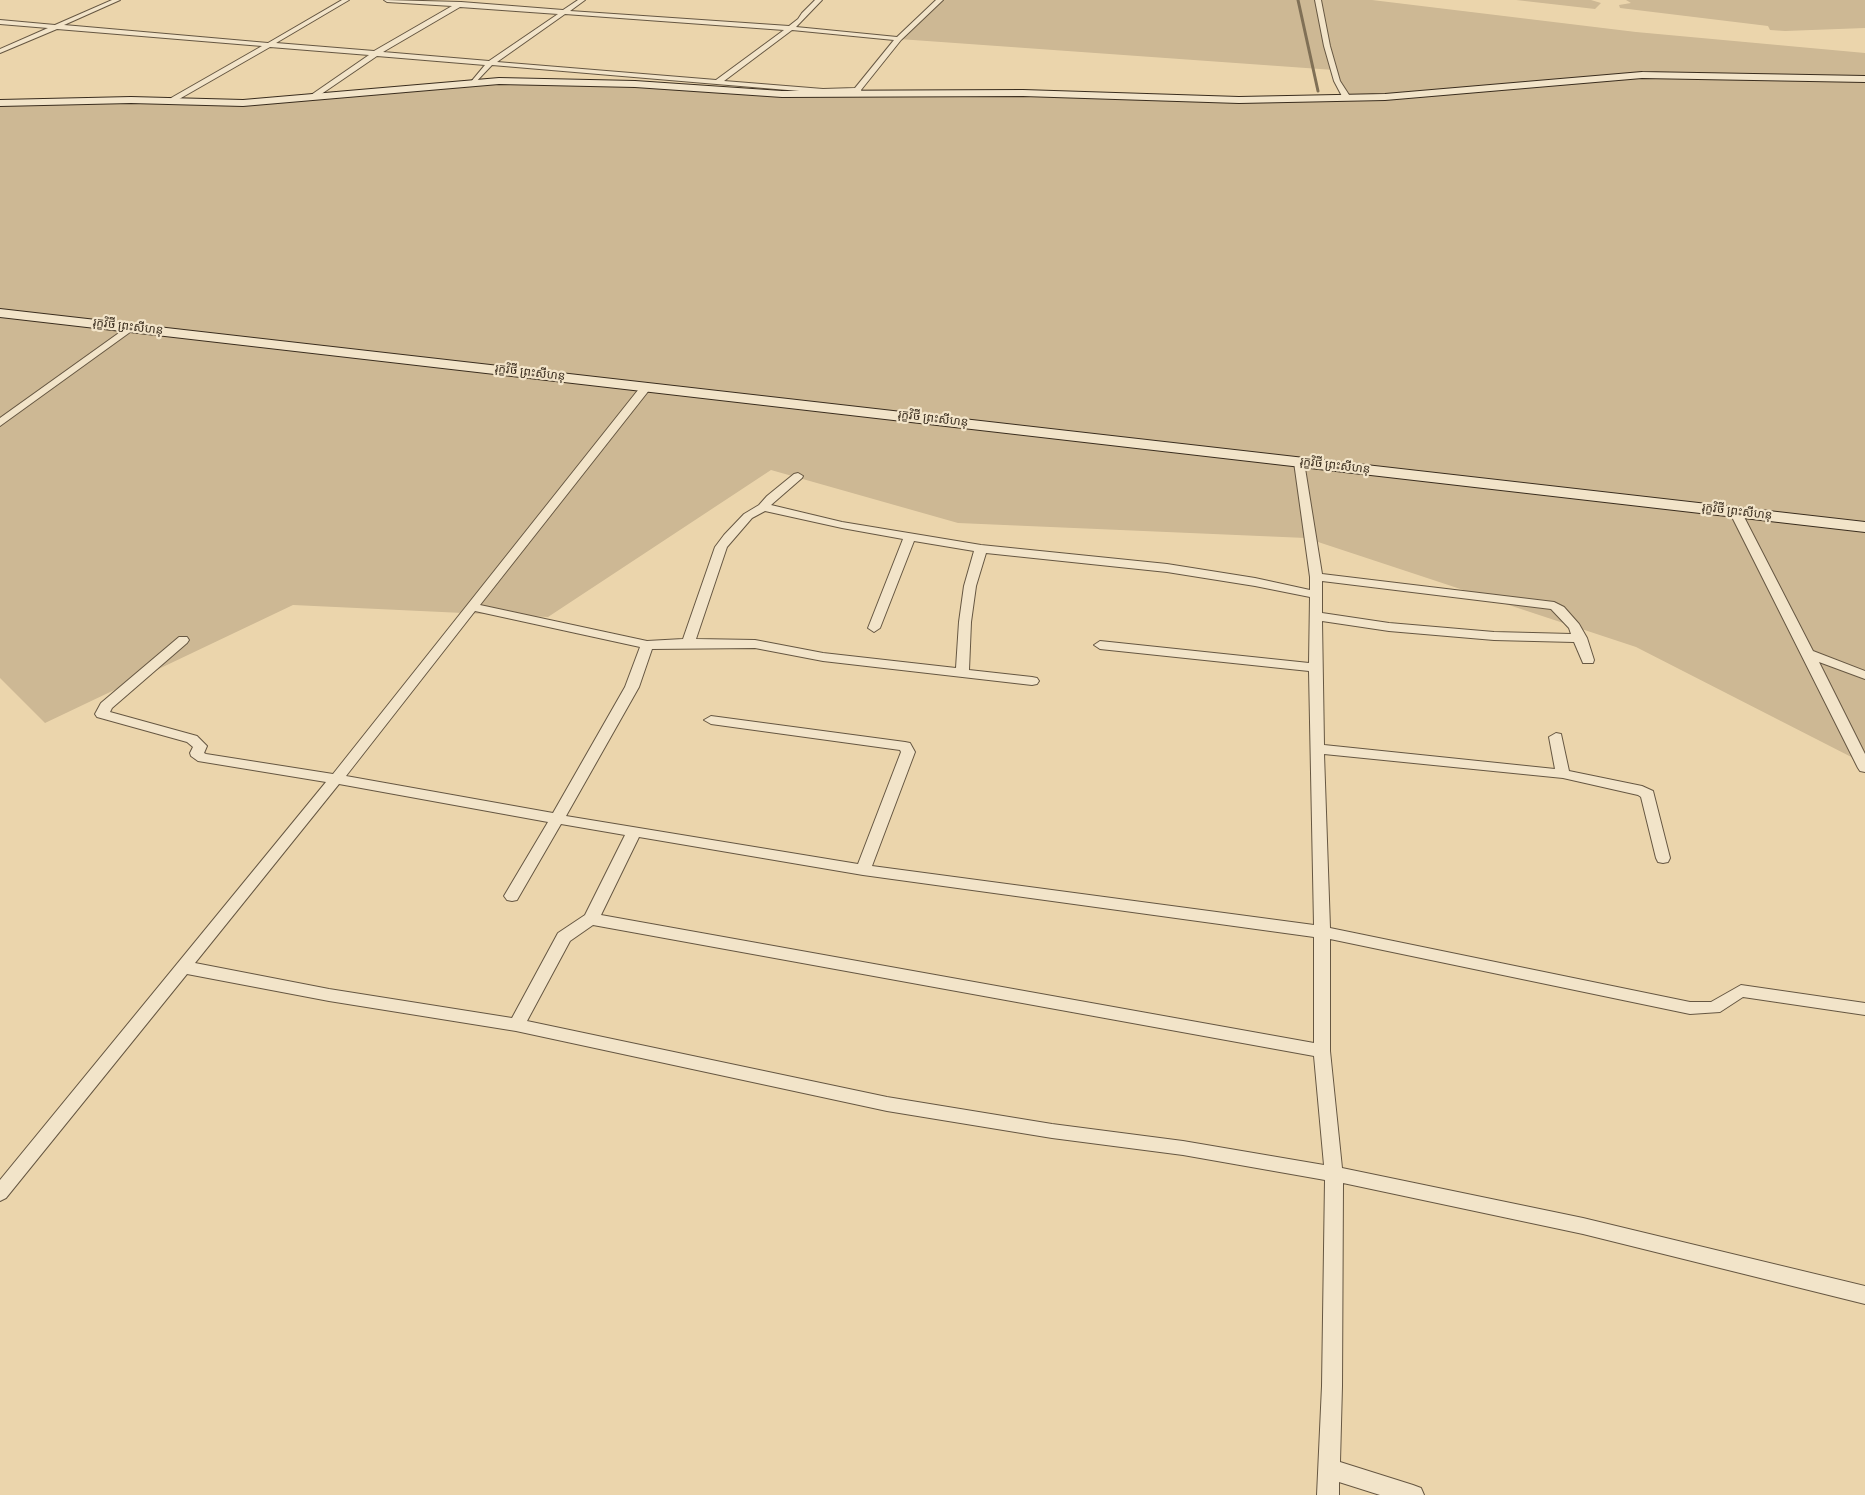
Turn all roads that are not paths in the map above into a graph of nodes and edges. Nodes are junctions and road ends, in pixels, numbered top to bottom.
1 (117, 0) edge
2 (346, 0) edge
3 (387, 0) edge
4 (466, 0) edge
5 (582, 0) edge
6 (820, 0) edge
7 (940, 0) edge
8 (1318, 0) edge
9 (460, 4) junction
10 (565, 12) junction
11 (0, 22) edge
12 (54, 27) junction
13 (790, 28) junction
14 (899, 39) junction
15 (269, 44) junction
16 (0, 51) edge
17 (378, 52) junction
18 (489, 64) junction
19 (1865, 79) edge
20 (704, 81) junction
21 (718, 82) junction
22 (473, 83) junction
23 (694, 88) junction
24 (857, 92) junction
25 (314, 97) junction
26 (1347, 98) junction
27 (174, 100) junction
28 (0, 103) edge
29 (0, 313) edge
30 (130, 328) junction
31 (646, 386) junction
32 (0, 423) edge
33 (1299, 462) junction
34 (798, 476) dead end
35 (764, 507) junction
36 (1735, 512) junction
37 (1865, 527) edge
38 (910, 537) junction
39 (980, 549) junction
40 (1316, 577) junction
41 (1317, 596) junction
42 (472, 608) junction
43 (1315, 616) junction
44 (874, 628) dead end
45 (1581, 638) junction
46 (182, 640) dead end
47 (688, 643) junction
48 (647, 644) junction
49 (1100, 645) dead end
50 (1807, 653) junction
51 (1588, 660) dead end
52 (1315, 668) junction
53 (962, 673) junction
54 (1865, 675) edge
55 (1032, 681) dead end
56 (711, 720) dead end
57 (1556, 737) dead end
58 (1317, 750) junction
59 (1865, 768) edge
60 (1563, 774) junction
61 (336, 779) junction
62 (557, 819) junction
63 (634, 832) junction
64 (1663, 858) dead end
65 (863, 870) junction
66 (512, 896) dead end
67 (592, 919) junction
68 (1322, 932) junction
69 (182, 967) junction
70 (1865, 1009) edge
71 (516, 1026) junction
72 (1322, 1051) junction
73 (1334, 1174) junction
74 (0, 1193) edge
75 (1865, 1295) edge
76 (1330, 1469) junction
77 (1328, 1495) edge
78 (1413, 1495) edge

1 - 12 street
2 - 15 street
3 - 9 street
4 - 9 street
5 - 10 street
6 - 13 street
7 - 14 street
8 - 26 street
9 - 10 street
9 - 17 street
10 - 13 street
10 - 18 street
11 - 12 street
12 - 15 street
12 - 16 street
13 - 14 street
13 - 21 street
14 - 24 street
15 - 17 street
15 - 27 street
17 - 18 street
17 - 25 street
18 - 20 street
18 - 22 street
19 - 26 main road
20 - 21 street
20 - 23 street
21 - 24 street
22 - 23 main road
22 - 25 main road
23 - 24 main road
24 - 26 main road
25 - 27 main road
27 - 28 main road
29 - 30 main road, រុក្ខវិថី ព្រះសីហនុ
30 - 31 main road, រុក្ខវិថី ព្រះសីហនុ
30 - 32 street
31 - 33 main road, រុក្ខវិថី ព្រះសីហនុ
31 - 42 street
33 - 36 main road, រុក្ខវិថី ព្រះសីហនុ
33 - 40 street
34 - 35 street
35 - 38 street
35 - 47 street
36 - 37 main road, រុក្ខវិថី ព្រះសីហនុ
36 - 50 street
38 - 39 street
38 - 44 street
39 - 41 street
39 - 53 street
40 - 41 street
40 - 45 street
41 - 43 street
42 - 48 street
42 - 61 street
43 - 45 street
43 - 52 street
45 - 51 street
46 - 61 street
47 - 48 street
47 - 53 street
48 - 62 street
49 - 52 street
50 - 54 street
50 - 59 street
52 - 58 street
53 - 55 street
56 - 65 street
57 - 60 street
58 - 60 street
58 - 68 street
60 - 64 street
61 - 62 street
61 - 69 street
62 - 63 street
62 - 66 street
63 - 65 street
63 - 67 street
65 - 68 street
67 - 71 street
67 - 72 street
68 - 70 street
68 - 72 street
69 - 71 street
69 - 74 street
71 - 73 street
72 - 73 street
73 - 75 street
73 - 76 street
76 - 77 street
76 - 78 street

